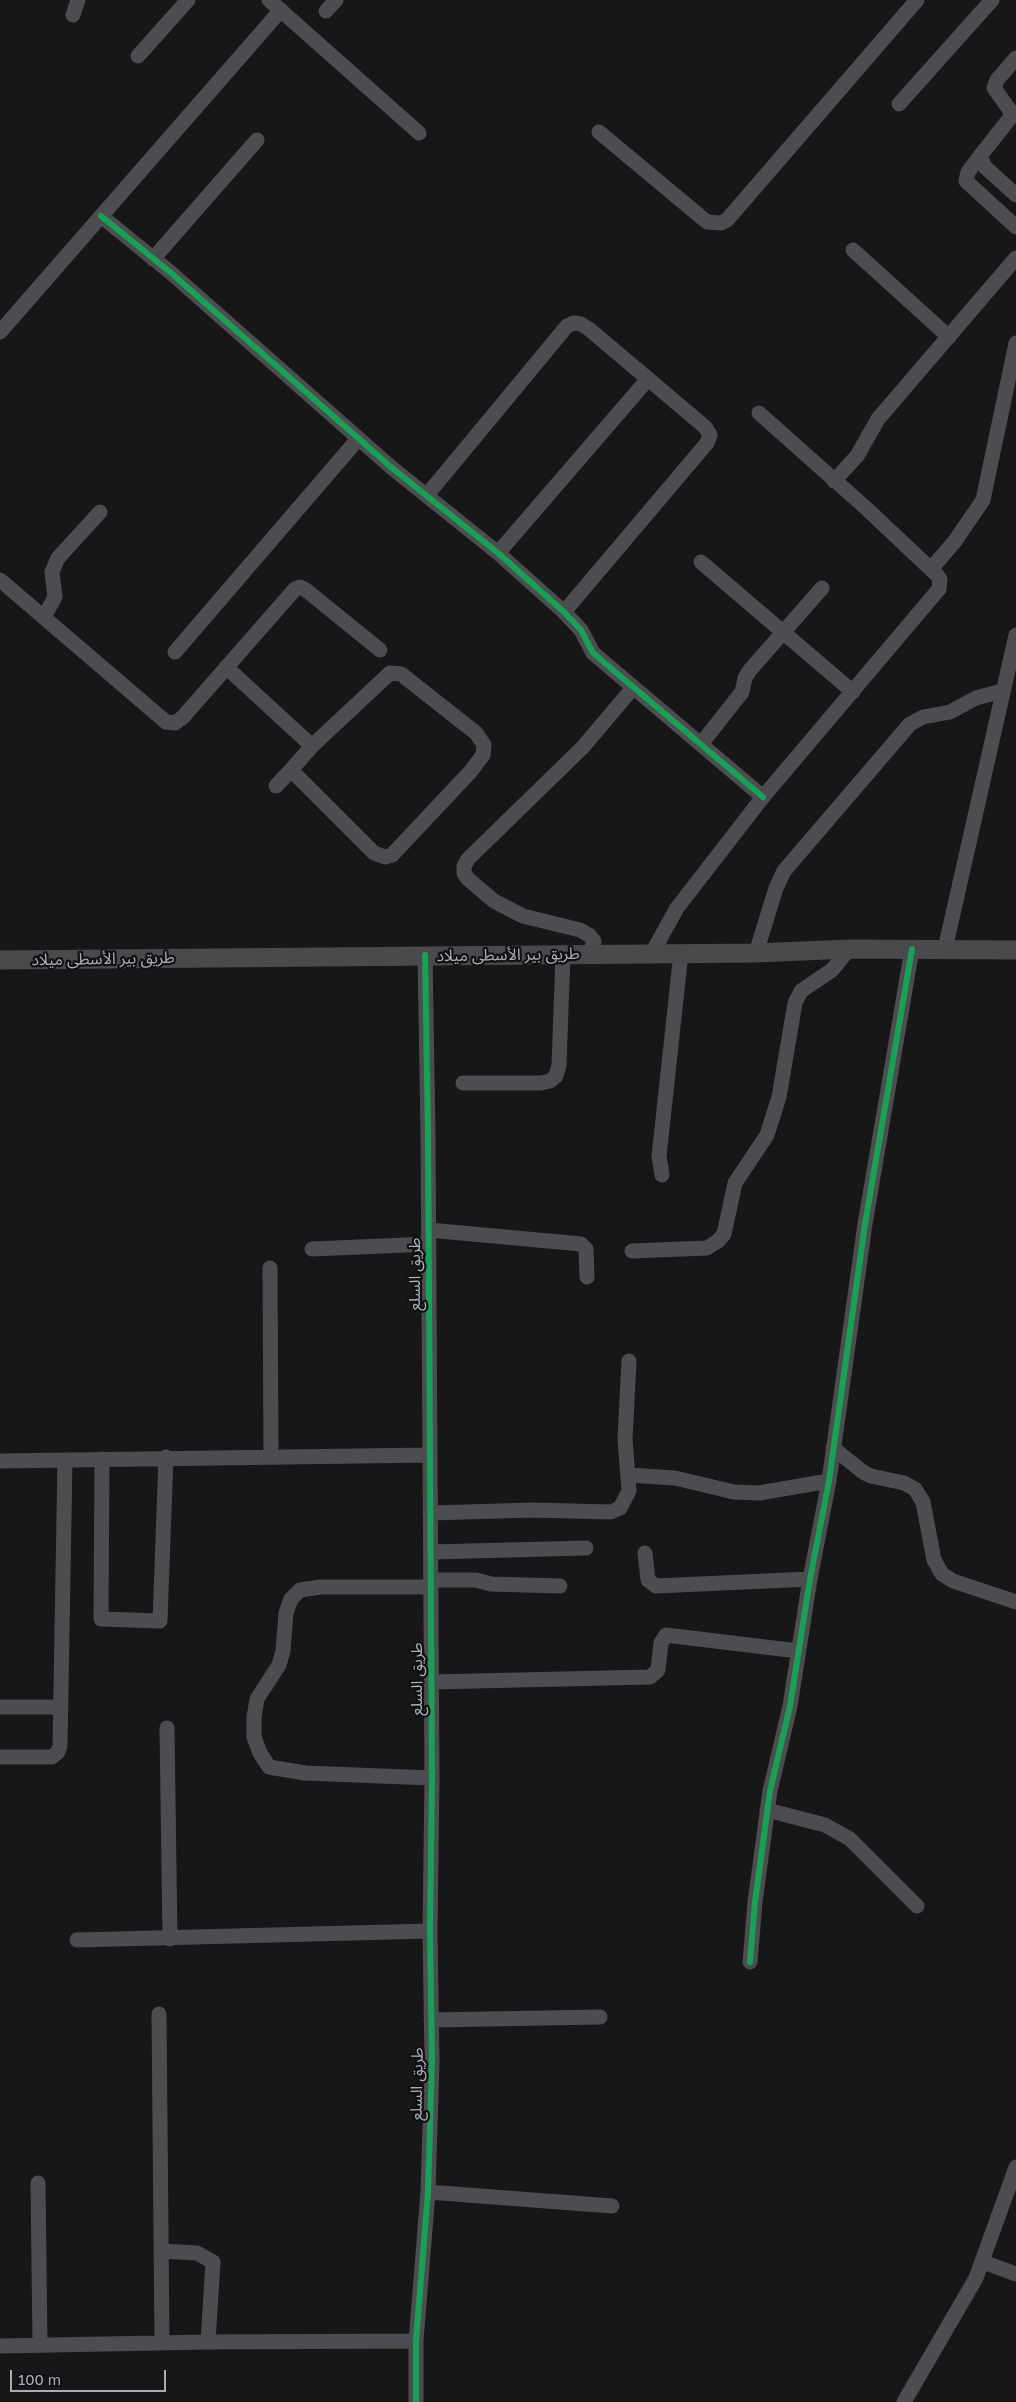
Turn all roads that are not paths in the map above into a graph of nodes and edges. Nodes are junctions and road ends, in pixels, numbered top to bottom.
1 (78, 0) edge
2 (188, 0) edge
3 (917, 0) edge
4 (992, 0) edge
5 (275, 5) edge
6 (72, 15) dead end
7 (138, 56) dead end
8 (1016, 58) edge
9 (899, 104) dead end
10 (599, 132) dead end
11 (419, 133) dead end
12 (257, 140) dead end
13 (980, 156) junction
14 (1016, 195) edge
15 (101, 216) junction
16 (1016, 227) edge
17 (853, 250) dead end
18 (1016, 258) edge
19 (153, 259) junction
20 (0, 332) edge
21 (949, 337) junction
22 (1016, 343) edge
23 (648, 379) junction
24 (759, 414) dead end
25 (358, 439) junction
26 (834, 481) junction
27 (427, 495) junction
28 (100, 512) dead end
29 (498, 552) junction
30 (701, 562) dead end
31 (931, 569) junction
32 (0, 580) edge
33 (822, 588) dead end
34 (564, 612) junction
35 (44, 616) junction
36 (783, 633) junction
37 (1016, 635) edge
38 (380, 650) dead end
39 (175, 652) dead end
40 (226, 667) junction
41 (632, 689) junction
42 (1002, 691) junction
43 (853, 692) junction
44 (701, 744) junction
45 (312, 746) junction
46 (291, 770) junction
47 (276, 786) dead end
48 (763, 797) junction
49 (849, 949) junction
50 (912, 949) junction
51 (945, 949) junction
52 (1016, 950) edge
53 (652, 953) junction
54 (681, 953) junction
55 (756, 953) junction
56 (563, 954) junction
57 (590, 954) junction
58 (425, 955) junction
59 (0, 960) edge
60 (463, 1083) dead end
61 (662, 1175) dead end
62 (429, 1237) junction
63 (312, 1249) dead end
64 (632, 1251) dead end
65 (270, 1268) dead end
66 (587, 1277) dead end
67 (630, 1361) dead end
68 (833, 1448) junction
69 (430, 1455) junction
70 (271, 1456) junction
71 (166, 1457) junction
72 (102, 1459) junction
73 (65, 1460) junction
74 (0, 1461) edge
75 (628, 1475) junction
76 (828, 1481) junction
77 (430, 1513) junction
78 (586, 1548) dead end
79 (430, 1552) junction
80 (645, 1553) dead end
81 (810, 1579) junction
82 (431, 1583) junction
83 (560, 1586) dead end
84 (1016, 1602) edge
85 (798, 1651) junction
86 (431, 1682) junction
87 (0, 1707) edge
88 (61, 1708) junction
89 (167, 1728) dead end
90 (0, 1757) edge
91 (432, 1778) junction
92 (767, 1810) junction
93 (918, 1906) dead end
94 (430, 1931) junction
95 (170, 1939) junction
96 (78, 1940) dead end
97 (750, 1962) dead end
98 (160, 2014) dead end
99 (600, 2018) dead end
100 (432, 2020) junction
101 (1016, 2166) edge
102 (38, 2183) dead end
103 (428, 2192) junction
104 (612, 2206) dead end
105 (161, 2251) junction
106 (983, 2262) junction
107 (1016, 2274) edge
108 (162, 2342) junction
109 (208, 2342) junction
110 (416, 2342) junction
111 (40, 2344) junction
112 (0, 2346) edge
113 (416, 2402) edge
114 (904, 2402) edge

1 - 6 street
2 - 7 street
3 - 10 street
4 - 9 street
5 - 11 street
5 - 15 street
8 - 13 street
12 - 19 street
13 - 14 street
13 - 16 street
15 - 19 street
15 - 20 street
17 - 21 street
18 - 21 street
19 - 25 street
21 - 26 street
22 - 31 street
23 - 27 street
23 - 29 street
23 - 34 street
24 - 26 street
25 - 27 street
25 - 39 street
26 - 31 street
27 - 29 street
28 - 35 street
29 - 34 street
30 - 36 street
31 - 43 street
32 - 35 street
33 - 36 street
34 - 41 street
35 - 40 street
36 - 43 street
36 - 44 street
37 - 42 street
38 - 40 street
40 - 45 street
41 - 44 street
41 - 57 street
42 - 51 street
42 - 55 street
43 - 48 street
44 - 48 street
45 - 46 street
45 - 46 street
46 - 47 street
48 - 53 street
49 - 50 main road, طريق بير الأسطى ميلاد
49 - 55 main road, طريق بير الأسطى ميلاد
49 - 64 street
50 - 51 main road, طريق بير الأسطى ميلاد
50 - 68 street
51 - 52 main road, طريق بير الأسطى ميلاد
53 - 54 main road, طريق بير الأسطى ميلاد
53 - 57 main road, طريق بير الأسطى ميلاد
54 - 55 main road, طريق بير الأسطى ميلاد
54 - 61 street
56 - 57 main road, طريق بير الأسطى ميلاد
56 - 58 main road, طريق بير الأسطى ميلاد
56 - 60 street
58 - 59 main road, طريق بير الأسطى ميلاد
58 - 62 street, طريق السلع
62 - 63 street
62 - 66 street
62 - 69 street, طريق السلع
65 - 70 street
67 - 75 street
68 - 76 street
68 - 84 street
69 - 70 street
69 - 77 street, طريق السلع
70 - 71 street
71 - 72 street
71 - 72 street
72 - 73 street
73 - 74 street
73 - 88 street
75 - 76 street
75 - 77 street
76 - 81 street
77 - 79 street, طريق السلع
78 - 79 street
79 - 82 street, طريق السلع
80 - 81 street
81 - 85 street
82 - 83 street
82 - 86 street, طريق السلع
82 - 91 street
85 - 86 street
85 - 92 street
86 - 91 street, طريق السلع
87 - 88 street
88 - 90 street
89 - 95 street
91 - 94 street, طريق السلع
92 - 93 street
92 - 97 street
94 - 95 street
94 - 100 street, طريق السلع
95 - 96 street
98 - 105 street
99 - 100 street
100 - 103 street, طريق السلع
101 - 106 street
102 - 111 street
103 - 104 street
103 - 110 street, طريق السلع
105 - 108 street
105 - 109 street
106 - 107 street
106 - 114 street
108 - 109 street
108 - 111 street
109 - 110 street
110 - 113 street, طريق السلع
111 - 112 street

